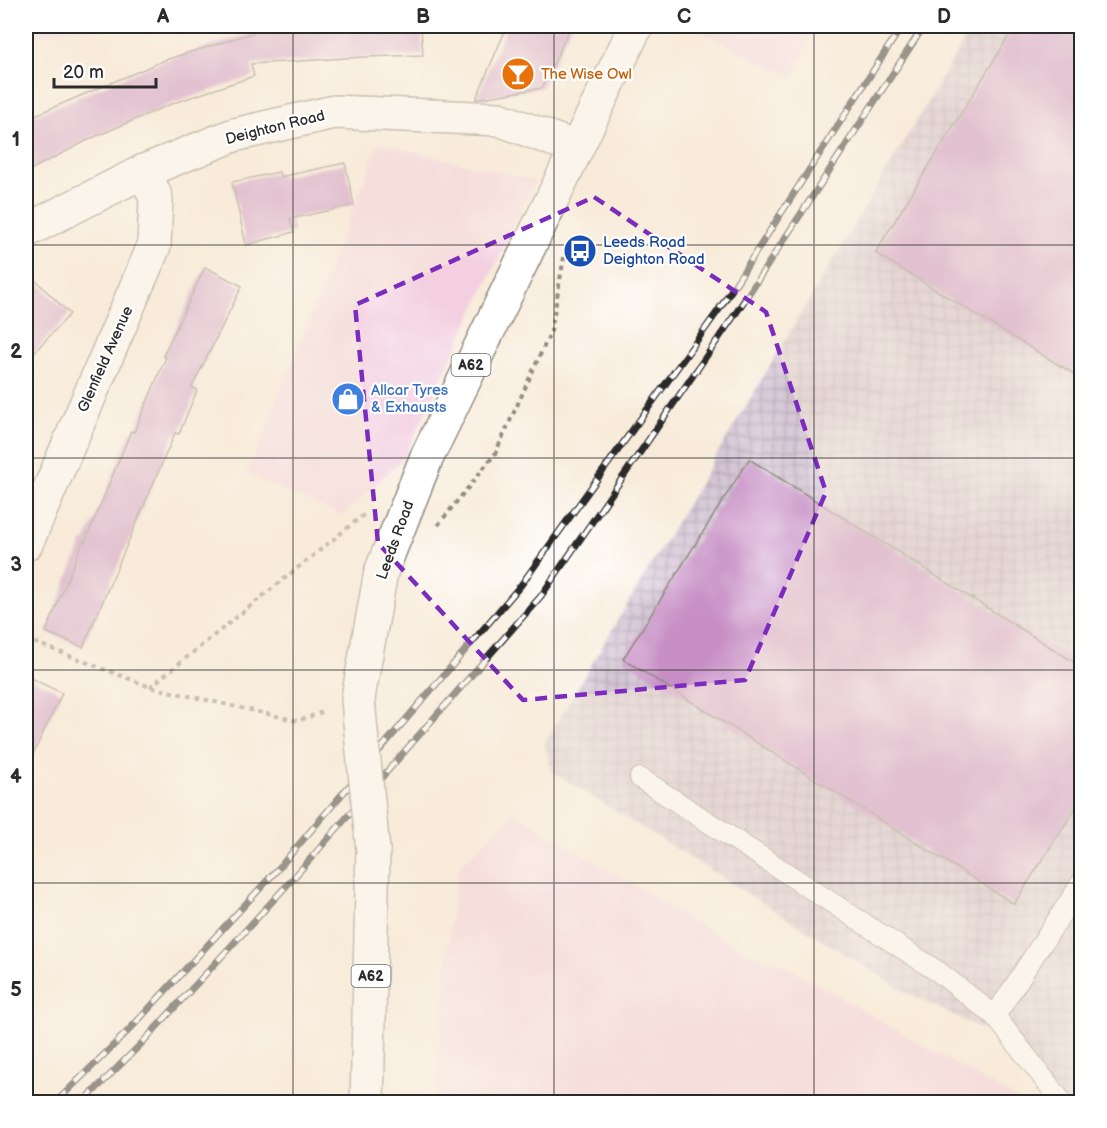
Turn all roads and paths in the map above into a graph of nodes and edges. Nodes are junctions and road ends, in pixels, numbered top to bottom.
1 (636, 26) edge
2 (576, 148) junction
3 (144, 171) junction
4 (26, 231) edge
5 (565, 248) dead end
6 (376, 506) dead end
7 (436, 528) dead end
8 (26, 544) edge
9 (26, 639) edge
10 (150, 687) junction
11 (359, 710) junction
12 (640, 778) dead end
13 (1082, 882) edge
14 (995, 1016) junction
15 (367, 1102) edge
16 (1062, 1102) edge

1 - 2 main road, Leeds Road / A62
2 - 3 main road, Deighton Road
2 - 11 main road, Leeds Road / A62
3 - 4 main road, Deighton Road
3 - 8 main road, Glenfield Avenue
5 - 7 path
6 - 10 path
9 - 10 path
10 - 11 path
11 - 15 main road, Leeds Road / A62, bridge
12 - 14 lane
13 - 14 lane
14 - 16 lane

